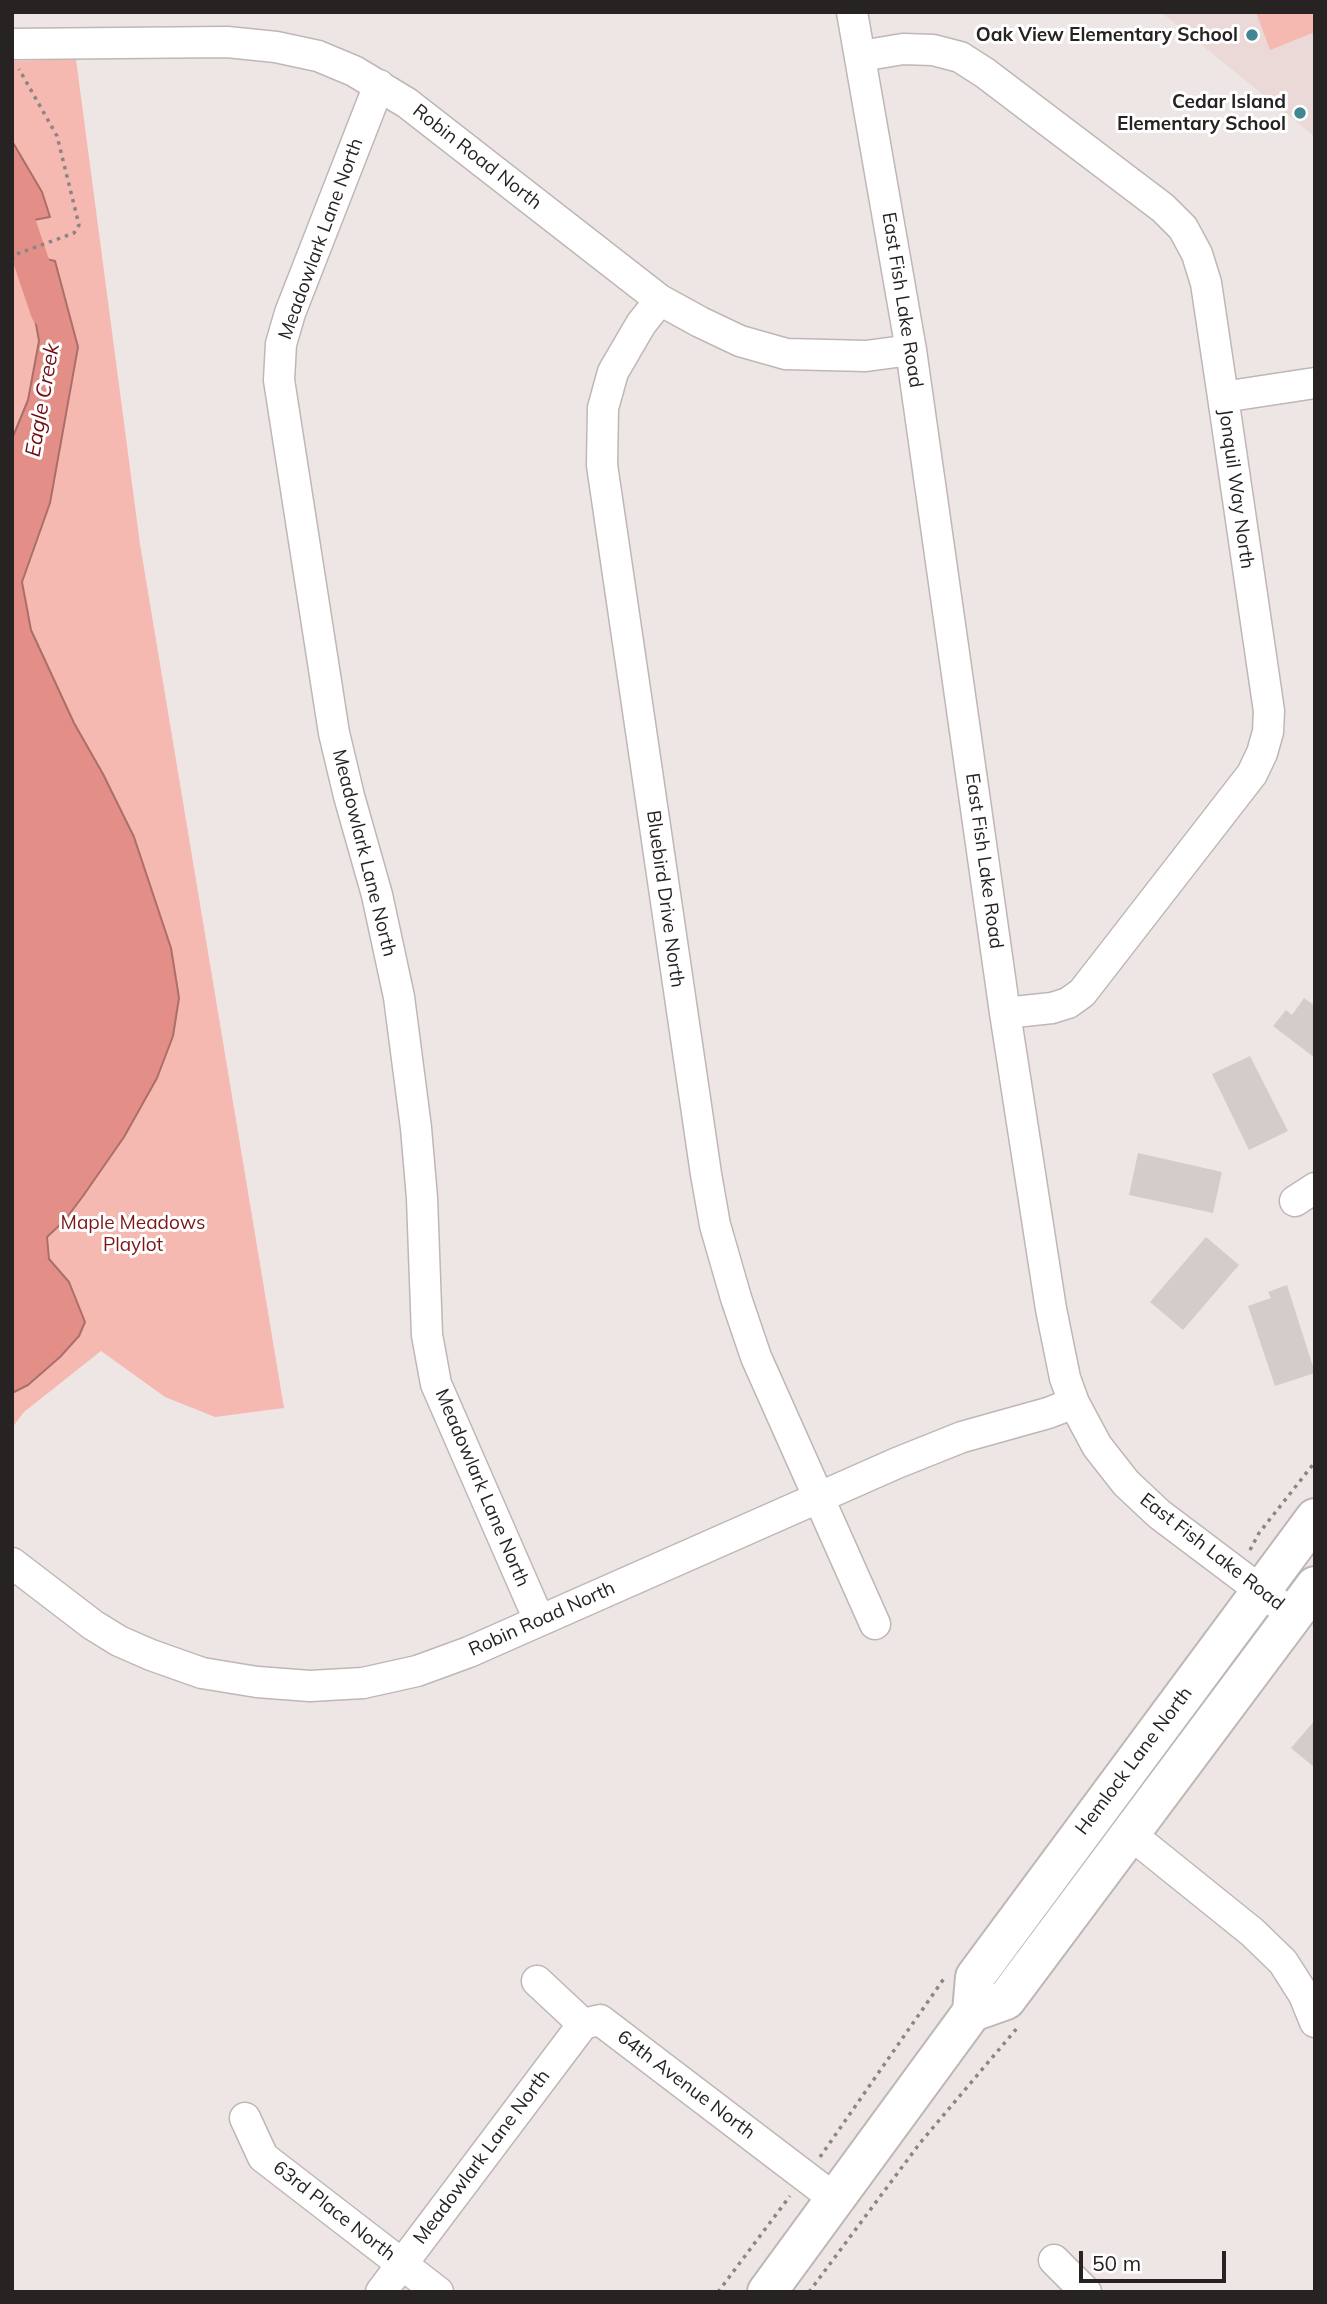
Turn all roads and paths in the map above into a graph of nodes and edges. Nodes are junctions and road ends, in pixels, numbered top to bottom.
1 (852, 12) edge
2 (14, 54) edge
3 (861, 56) junction
4 (379, 85) junction
5 (12, 260) edge
6 (12, 287) edge
7 (660, 300) junction
8 (12, 310) edge
9 (911, 350) junction
10 (1315, 383) edge
11 (1223, 397) junction
12 (1005, 1013) junction
13 (1074, 1403) junction
14 (1315, 1462) edge
15 (818, 1496) junction
16 (1315, 1518) edge
17 (1250, 1550) dead end
18 (12, 1563) edge
19 (1261, 1590) junction
20 (1304, 1600) edge
21 (539, 1620) junction
22 (875, 1624) dead end
23 (1129, 1833) junction
24 (537, 1981) dead end
25 (972, 2012) junction
26 (1315, 2022) edge
27 (583, 2024) junction
28 (245, 2118) dead end
29 (793, 2191) dead end
30 (835, 2199) junction
31 (1054, 2260) dead end
32 (401, 2263) junction
33 (382, 2292) edge
34 (438, 2292) edge
35 (718, 2292) edge
36 (767, 2292) edge
37 (1086, 2292) edge

1 - 3 street, East Fish Lake Road
2 - 4 street, Robin Road North
2 - 5 path
3 - 9 street, East Fish Lake Road
3 - 11 street, Jonquil Way North
4 - 7 street, Robin Road North
4 - 21 street, Meadowlark Lane North
6 - 8 path
7 - 9 street, Robin Road North
7 - 15 street, Bluebird Drive North
9 - 12 street, East Fish Lake Road
10 - 11 street
11 - 12 street, Jonquil Way North
12 - 13 street, East Fish Lake Road
13 - 15 street, Robin Road North
13 - 19 street, East Fish Lake Road
14 - 17 path
15 - 21 street, Robin Road North
15 - 22 street, Bluebird Drive North
16 - 19 main road, Hemlock Lane North
18 - 21 street, Robin Road North
19 - 20 street, East Fish Lake Road
19 - 25 main road, Hemlock Lane North
20 - 23 main road, Hemlock Lane North
23 - 25 main road, Hemlock Lane North
23 - 26 street
24 - 27 street
25 - 30 main road
27 - 30 street, 64th Avenue North
27 - 32 street, Meadowlark Lane North
28 - 32 street, 63rd Place North
29 - 35 path
30 - 36 main road
31 - 37 street
32 - 33 street, Meadowlark Lane North
32 - 34 street, 63rd Place North

